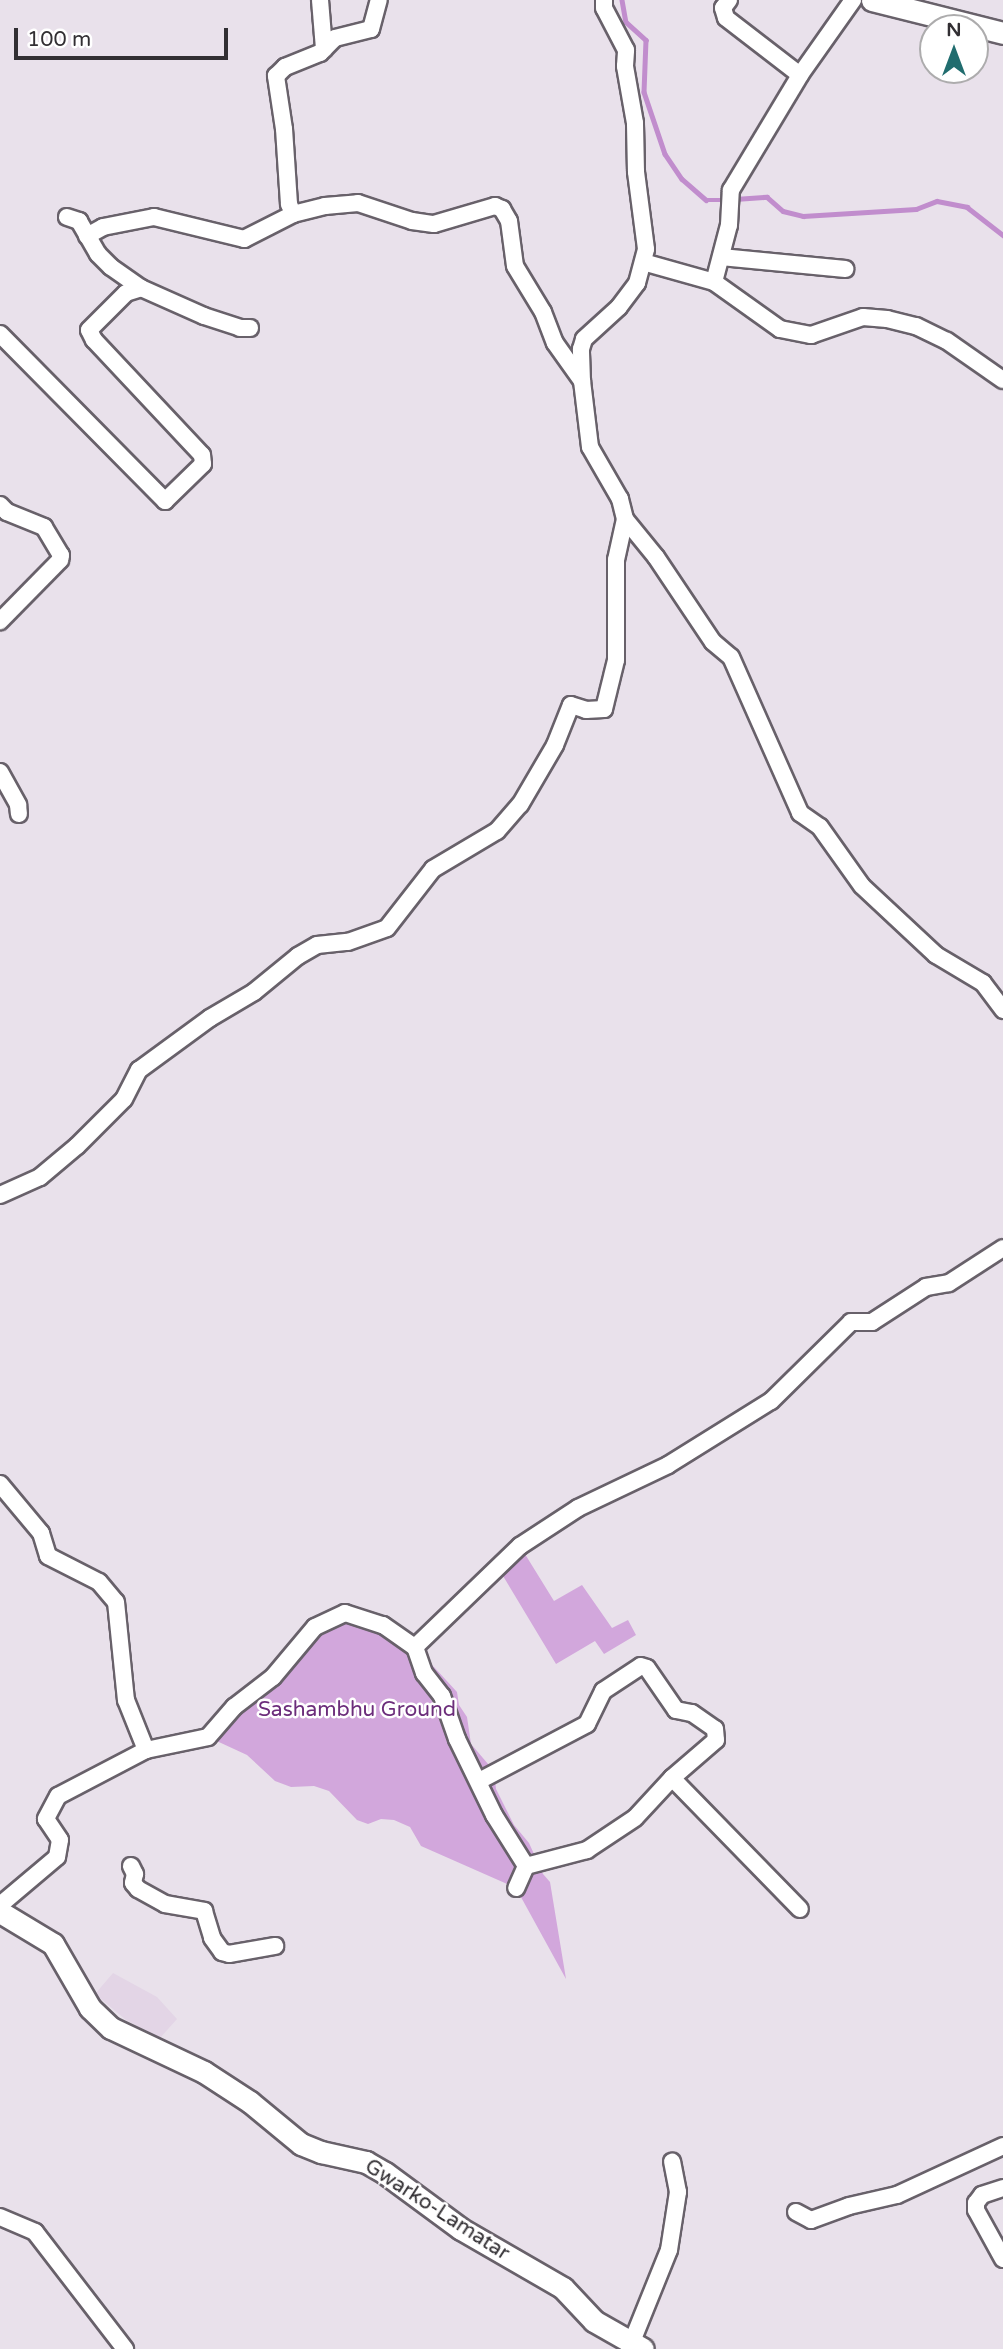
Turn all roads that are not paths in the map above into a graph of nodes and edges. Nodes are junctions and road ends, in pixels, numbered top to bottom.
1 (320, 0) edge
2 (379, 0) edge
3 (604, 0) edge
4 (729, 0) edge
5 (853, 0) edge
6 (872, 0) edge
7 (1003, 33) edge
8 (324, 49) junction
9 (800, 75) junction
10 (293, 214) junction
11 (67, 217) dead end
12 (87, 236) junction
13 (720, 257) junction
14 (643, 262) junction
15 (845, 269) dead end
16 (714, 282) junction
17 (141, 288) junction
18 (250, 328) dead end
19 (0, 334) edge
20 (1003, 380) edge
21 (582, 381) junction
22 (0, 505) edge
23 (625, 519) junction
24 (0, 621) edge
25 (0, 772) edge
26 (19, 814) dead end
27 (1003, 1010) edge
28 (0, 1195) edge
29 (1003, 1248) edge
30 (0, 1484) edge
31 (415, 1647) junction
32 (146, 1750) junction
33 (672, 1778) junction
34 (479, 1781) junction
35 (526, 1866) junction
36 (131, 1867) dead end
37 (516, 1888) dead end
38 (0, 1905) edge
39 (800, 1909) dead end
40 (0, 1912) edge
41 (275, 1946) dead end
42 (1003, 2146) edge
43 (672, 2162) dead end
44 (1003, 2188) edge
45 (796, 2212) dead end
46 (0, 2217) edge
47 (1003, 2259) edge
48 (635, 2347) edge
49 (125, 2349) edge

1 - 8 street
2 - 8 street
3 - 14 street
4 - 9 street
5 - 9 street
6 - 7 main road
8 - 10 street
9 - 13 street
10 - 12 street
10 - 21 street
11 - 12 street
12 - 17 street
13 - 15 street
13 - 16 street
14 - 16 street
14 - 21 street
16 - 20 street
17 - 18 street
17 - 19 street
21 - 23 street
22 - 24 street
23 - 27 street
23 - 28 street
25 - 26 street
29 - 31 street
30 - 32 street
31 - 32 street
31 - 34 street
32 - 38 street
33 - 34 street
33 - 35 street
33 - 39 street
34 - 35 street
35 - 37 street
36 - 41 street
40 - 48 main road, Gwarko-Lamatar
42 - 45 street
43 - 48 street
44 - 47 street
46 - 49 street

